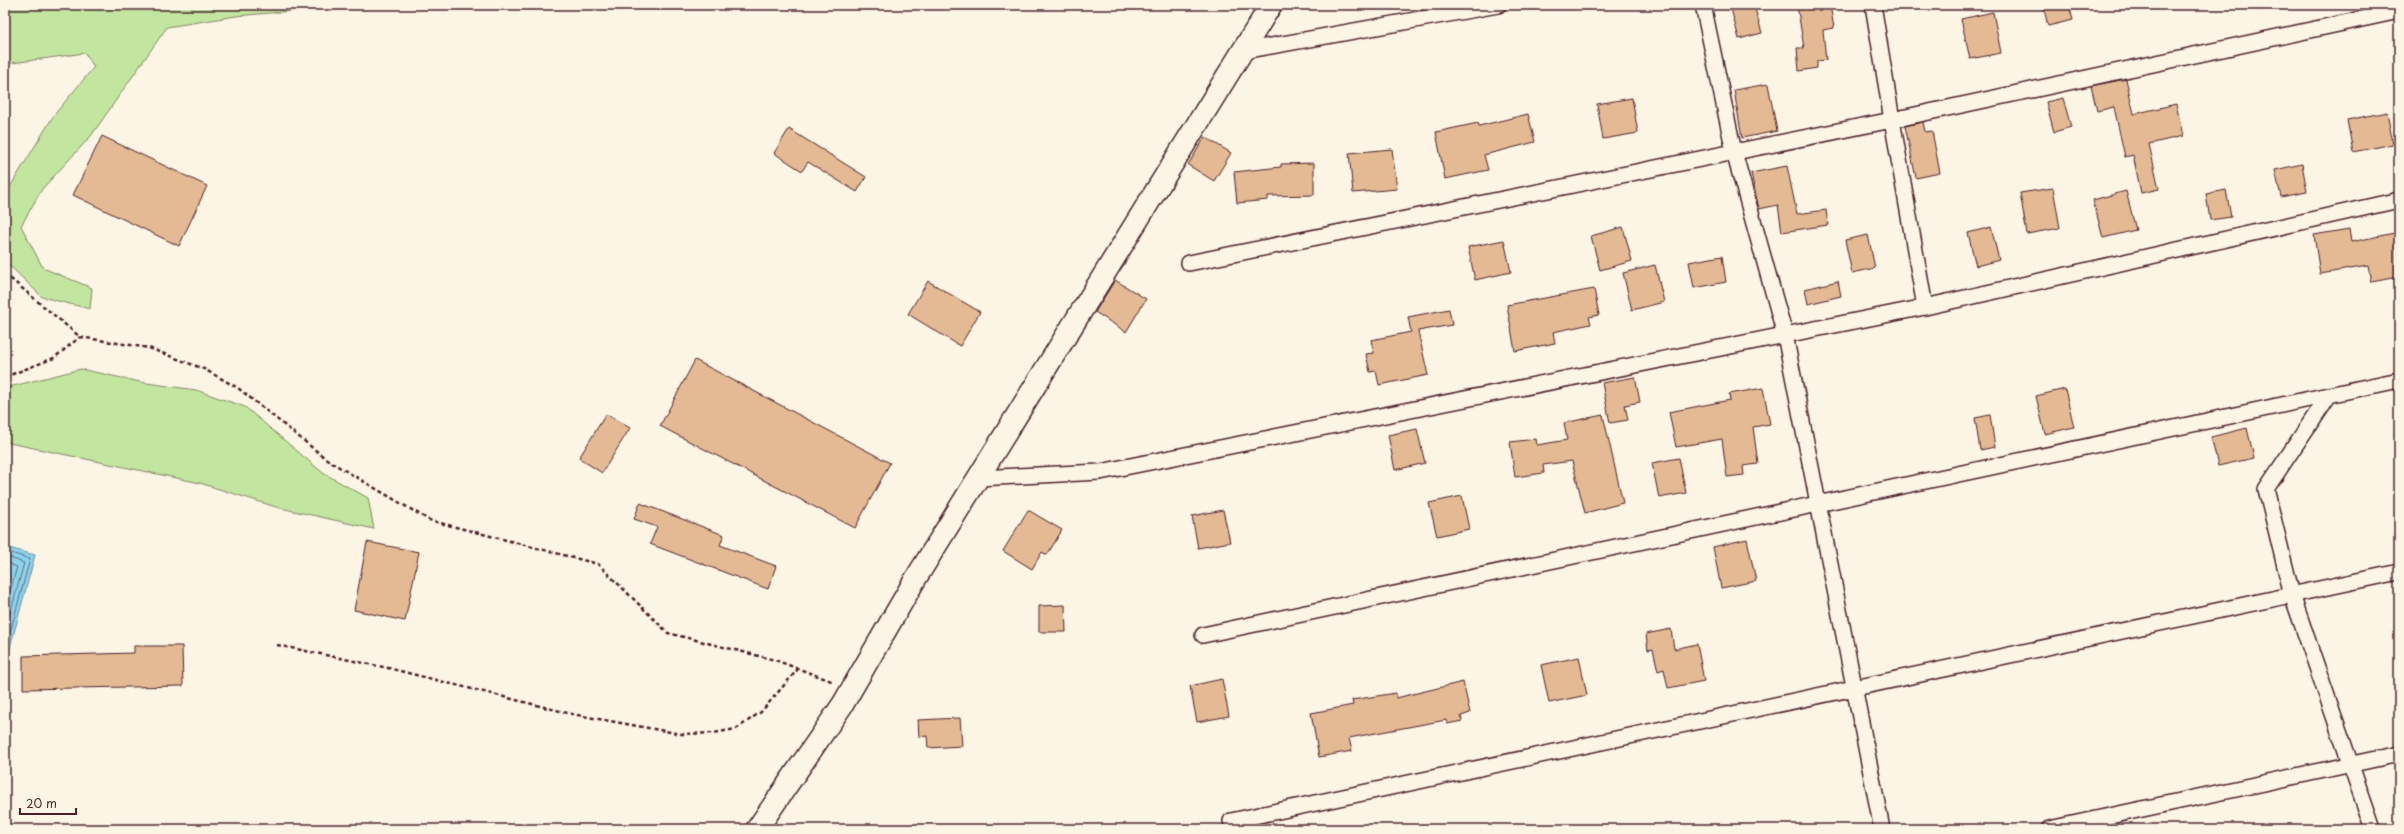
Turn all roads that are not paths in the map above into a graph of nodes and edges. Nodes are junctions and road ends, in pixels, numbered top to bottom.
1 (1271, 5) edge
2 (1498, 5) edge
3 (1703, 5) edge
4 (1873, 5) edge
5 (2399, 11) edge
6 (1242, 51) junction
7 (1892, 120) junction
8 (1734, 152) junction
9 (2399, 200) edge
10 (1189, 263) dead end
11 (1925, 307) junction
12 (1785, 335) junction
13 (2399, 380) edge
14 (2329, 395) junction
15 (978, 478) junction
16 (1817, 503) junction
17 (2399, 572) edge
18 (2292, 595) junction
19 (1203, 635) dead end
20 (1854, 690) junction
21 (2399, 754) edge
22 (2350, 765) junction
23 (757, 829) edge
24 (1235, 829) edge
25 (1882, 829) edge
26 (2050, 829) edge
27 (2373, 829) edge

1 - 6 street
2 - 6 street
3 - 8 street
4 - 7 street
5 - 7 street
6 - 15 street
7 - 8 street
7 - 11 street
8 - 10 street
8 - 12 street
9 - 11 street
11 - 12 street
12 - 15 street
12 - 16 street
13 - 14 street
14 - 16 street
14 - 18 street
15 - 23 street
16 - 19 street
16 - 20 street
17 - 18 street
18 - 20 street
18 - 22 street
20 - 24 street
20 - 25 street
21 - 22 street
22 - 26 street
22 - 27 street

